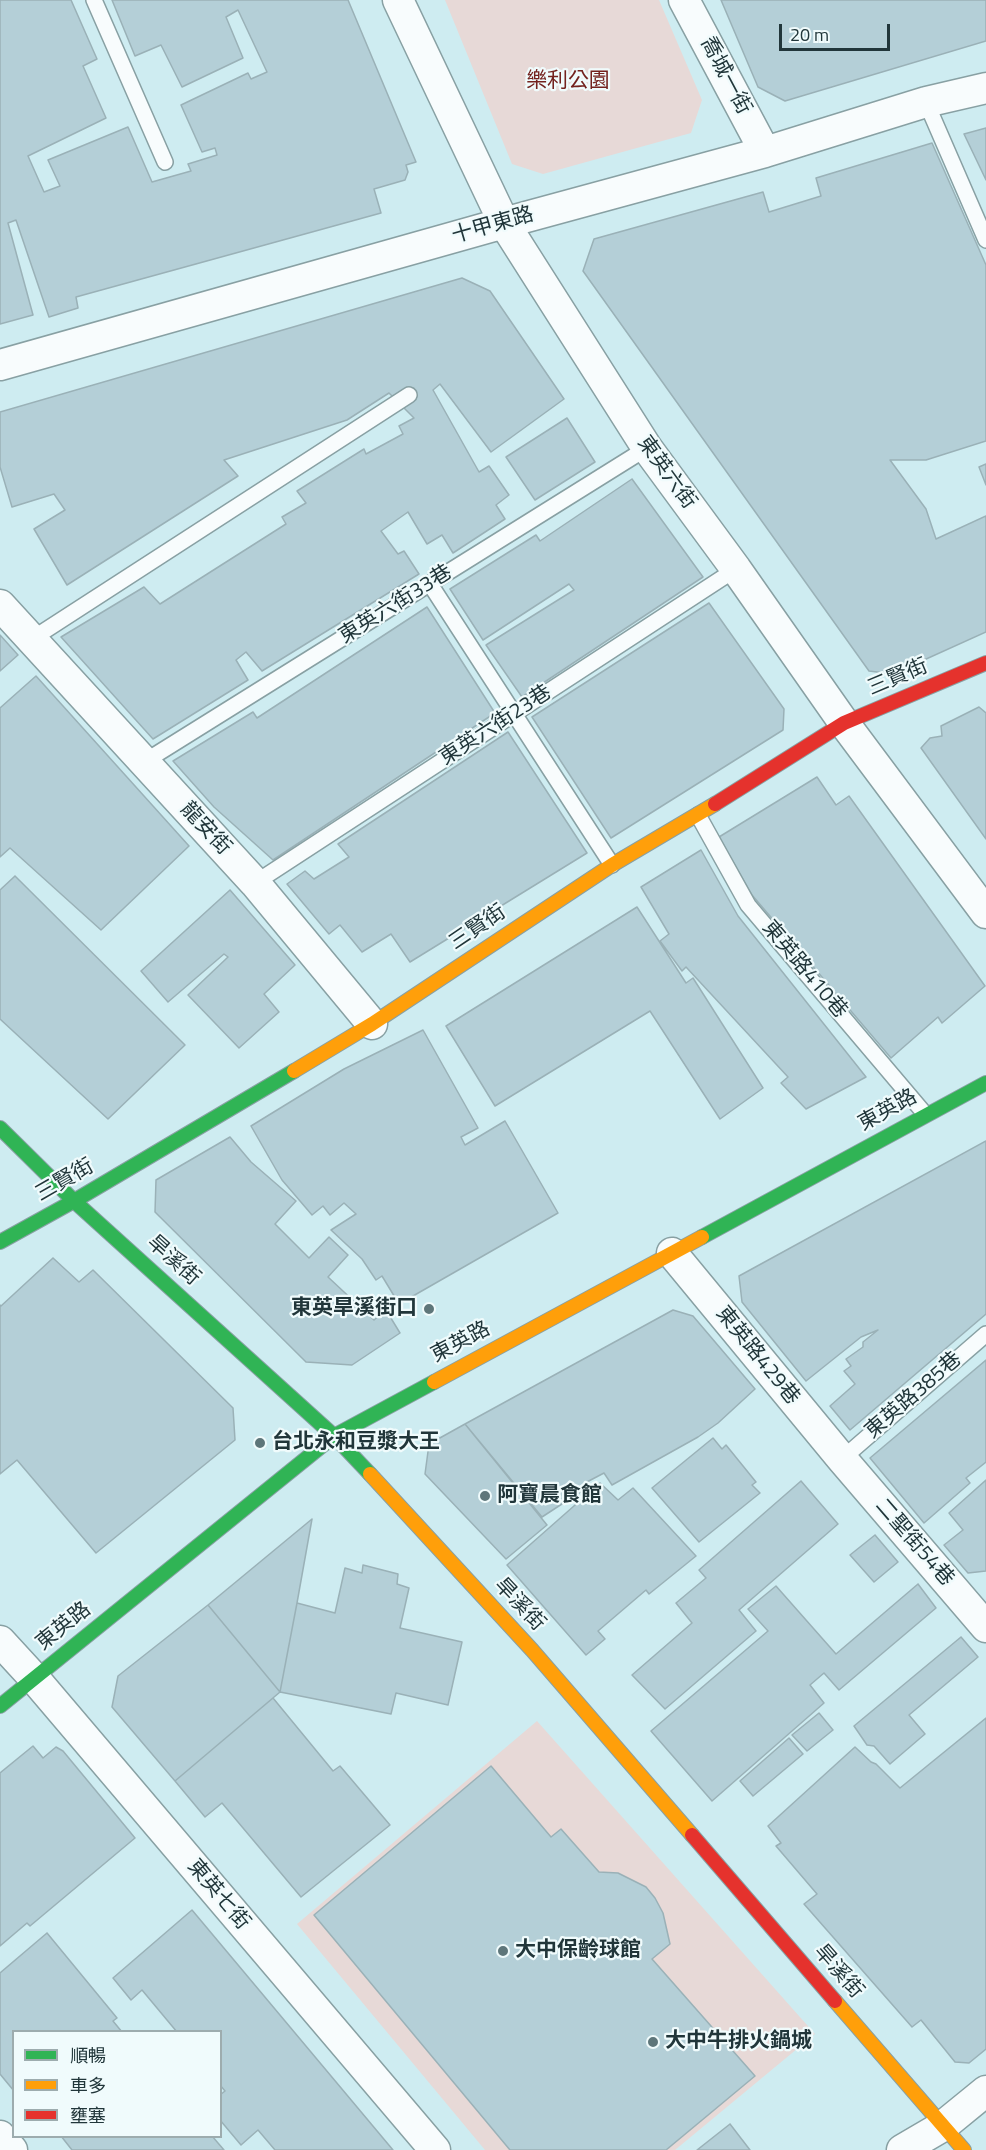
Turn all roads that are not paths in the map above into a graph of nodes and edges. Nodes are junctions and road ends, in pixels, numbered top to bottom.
1 (94, 0) edge
2 (398, 0) edge
3 (684, 0) edge
4 (986, 88) edge
5 (926, 102) junction
6 (765, 152) junction
7 (165, 162) dead end
8 (504, 223) junction
9 (986, 240) edge
10 (0, 365) edge
11 (409, 396) dead end
12 (647, 448) junction
13 (736, 569) junction
14 (430, 584) junction
15 (0, 604) edge
16 (32, 639) junction
17 (986, 663) edge
18 (513, 714) junction
19 (844, 723) junction
20 (144, 762) junction
21 (698, 815) junction
22 (612, 865) junction
23 (255, 883) junction
24 (986, 914) edge
25 (372, 1024) junction
26 (986, 1083) edge
27 (925, 1114) junction
28 (0, 1128) edge
29 (74, 1201) junction
30 (0, 1242) edge
31 (672, 1252) junction
32 (986, 1334) edge
33 (334, 1436) junction
34 (842, 1459) junction
35 (981, 1612) edge
36 (0, 1641) edge
37 (34, 1678) junction
38 (0, 1706) edge
39 (986, 2091) edge
40 (943, 2126) junction
41 (0, 2136) edge
42 (12, 2150) edge
43 (435, 2150) edge
44 (902, 2150) edge
45 (964, 2150) edge

1 - 7 lane
2 - 8 street, 東英六街
3 - 6 street, 喬城一街
4 - 5 street, 十甲東路
5 - 6 street, 十甲東路
5 - 9 lane
6 - 8 street, 十甲東路
8 - 10 street, 十甲東路
8 - 12 street, 東英六街
11 - 16 lane
12 - 13 street, 東英六街
12 - 14 lane, 東英六街33巷
13 - 18 lane, 東英六街23巷
13 - 19 street, 東英六街
14 - 18 lane
14 - 20 lane, 東英六街33巷
15 - 16 street, 龍安街
16 - 20 street, 龍安街
17 - 19 street, 三賢街
18 - 22 lane
18 - 23 lane, 東英六街23巷
19 - 21 street, 三賢街
19 - 24 street, 東英六街
20 - 23 street, 龍安街
21 - 22 street, 三賢街
21 - 27 lane, 東英路410巷
22 - 25 street, 三賢街
23 - 25 street, 龍安街
25 - 29 street, 三賢街
26 - 27 street, 東英路
27 - 31 street, 東英路
28 - 29 street, 旱溪街
29 - 30 street, 三賢街
29 - 33 street, 旱溪街
31 - 33 street, 東英路
31 - 34 street, 東英路429巷
32 - 34 lane, 東英路385巷
33 - 37 street, 東英路
33 - 40 street, 旱溪街
34 - 35 street, 二聖街54巷
36 - 37 street, 東英七街
37 - 38 street, 東英路
37 - 43 street, 東英七街
39 - 40 street
40 - 44 street
40 - 45 street, 旱溪街
41 - 42 street

